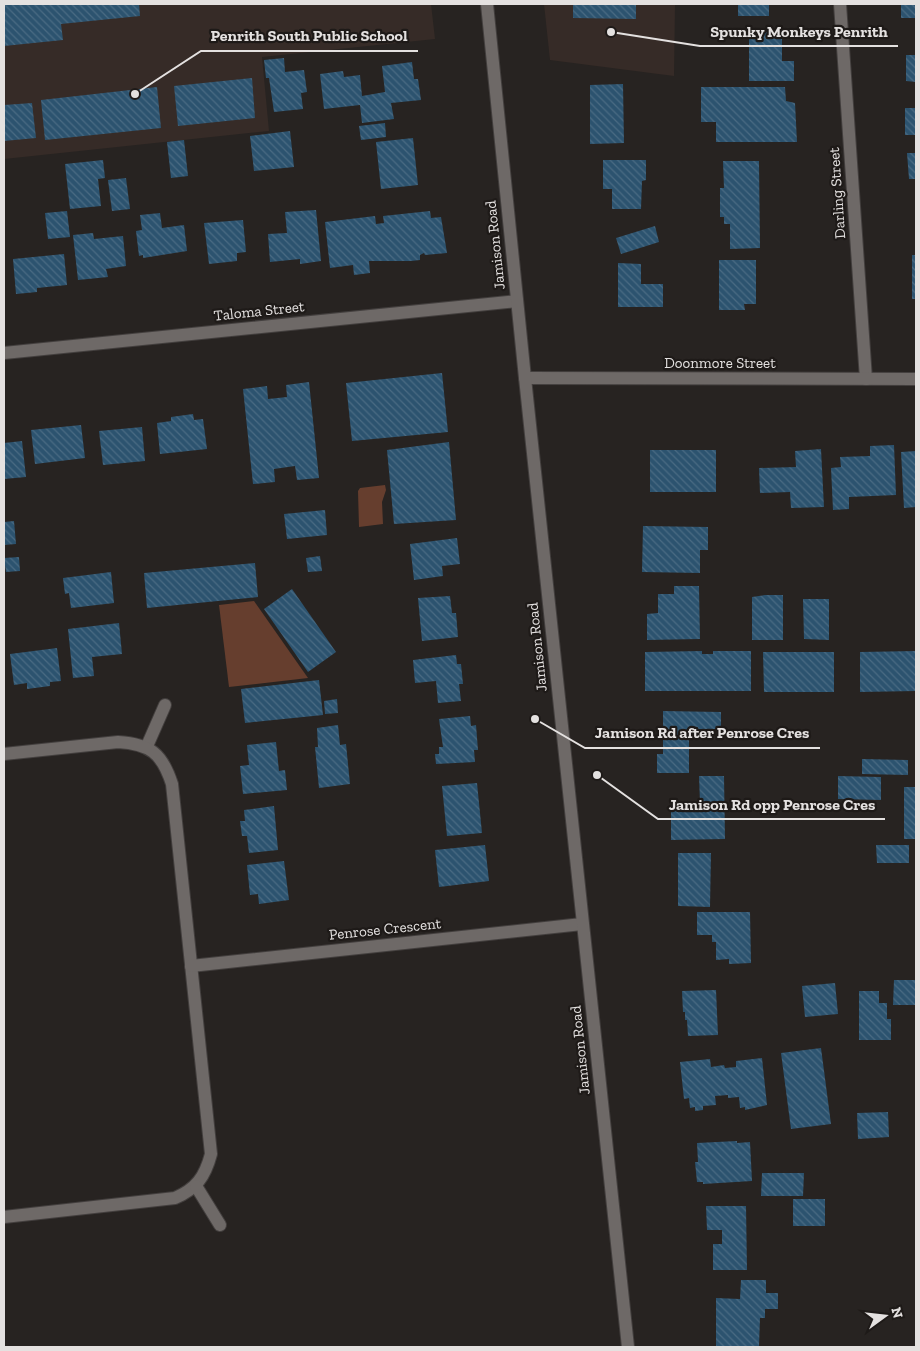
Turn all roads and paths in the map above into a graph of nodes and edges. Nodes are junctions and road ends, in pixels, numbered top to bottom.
1 (487, 4) edge
2 (840, 4) edge
3 (517, 301) junction
4 (4, 353) edge
5 (525, 378) junction
6 (866, 379) junction
7 (916, 379) edge
8 (165, 705) dead end
9 (147, 746) junction
10 (4, 754) edge
11 (582, 924) junction
12 (191, 966) junction
13 (196, 1186) junction
14 (4, 1216) edge
15 (220, 1225) dead end
16 (628, 1347) edge

1 - 3 street, Jamison Road
2 - 6 street, Darling Street
3 - 4 street, Taloma Street
3 - 5 street, Jamison Road
5 - 6 street, Doonmore Street
5 - 11 street, Jamison Road
6 - 7 street, Doonmore Street
8 - 9 street
9 - 10 street
9 - 12 street
11 - 12 street, Penrose Crescent
11 - 16 street, Jamison Road
12 - 13 street
13 - 14 street
13 - 15 street

